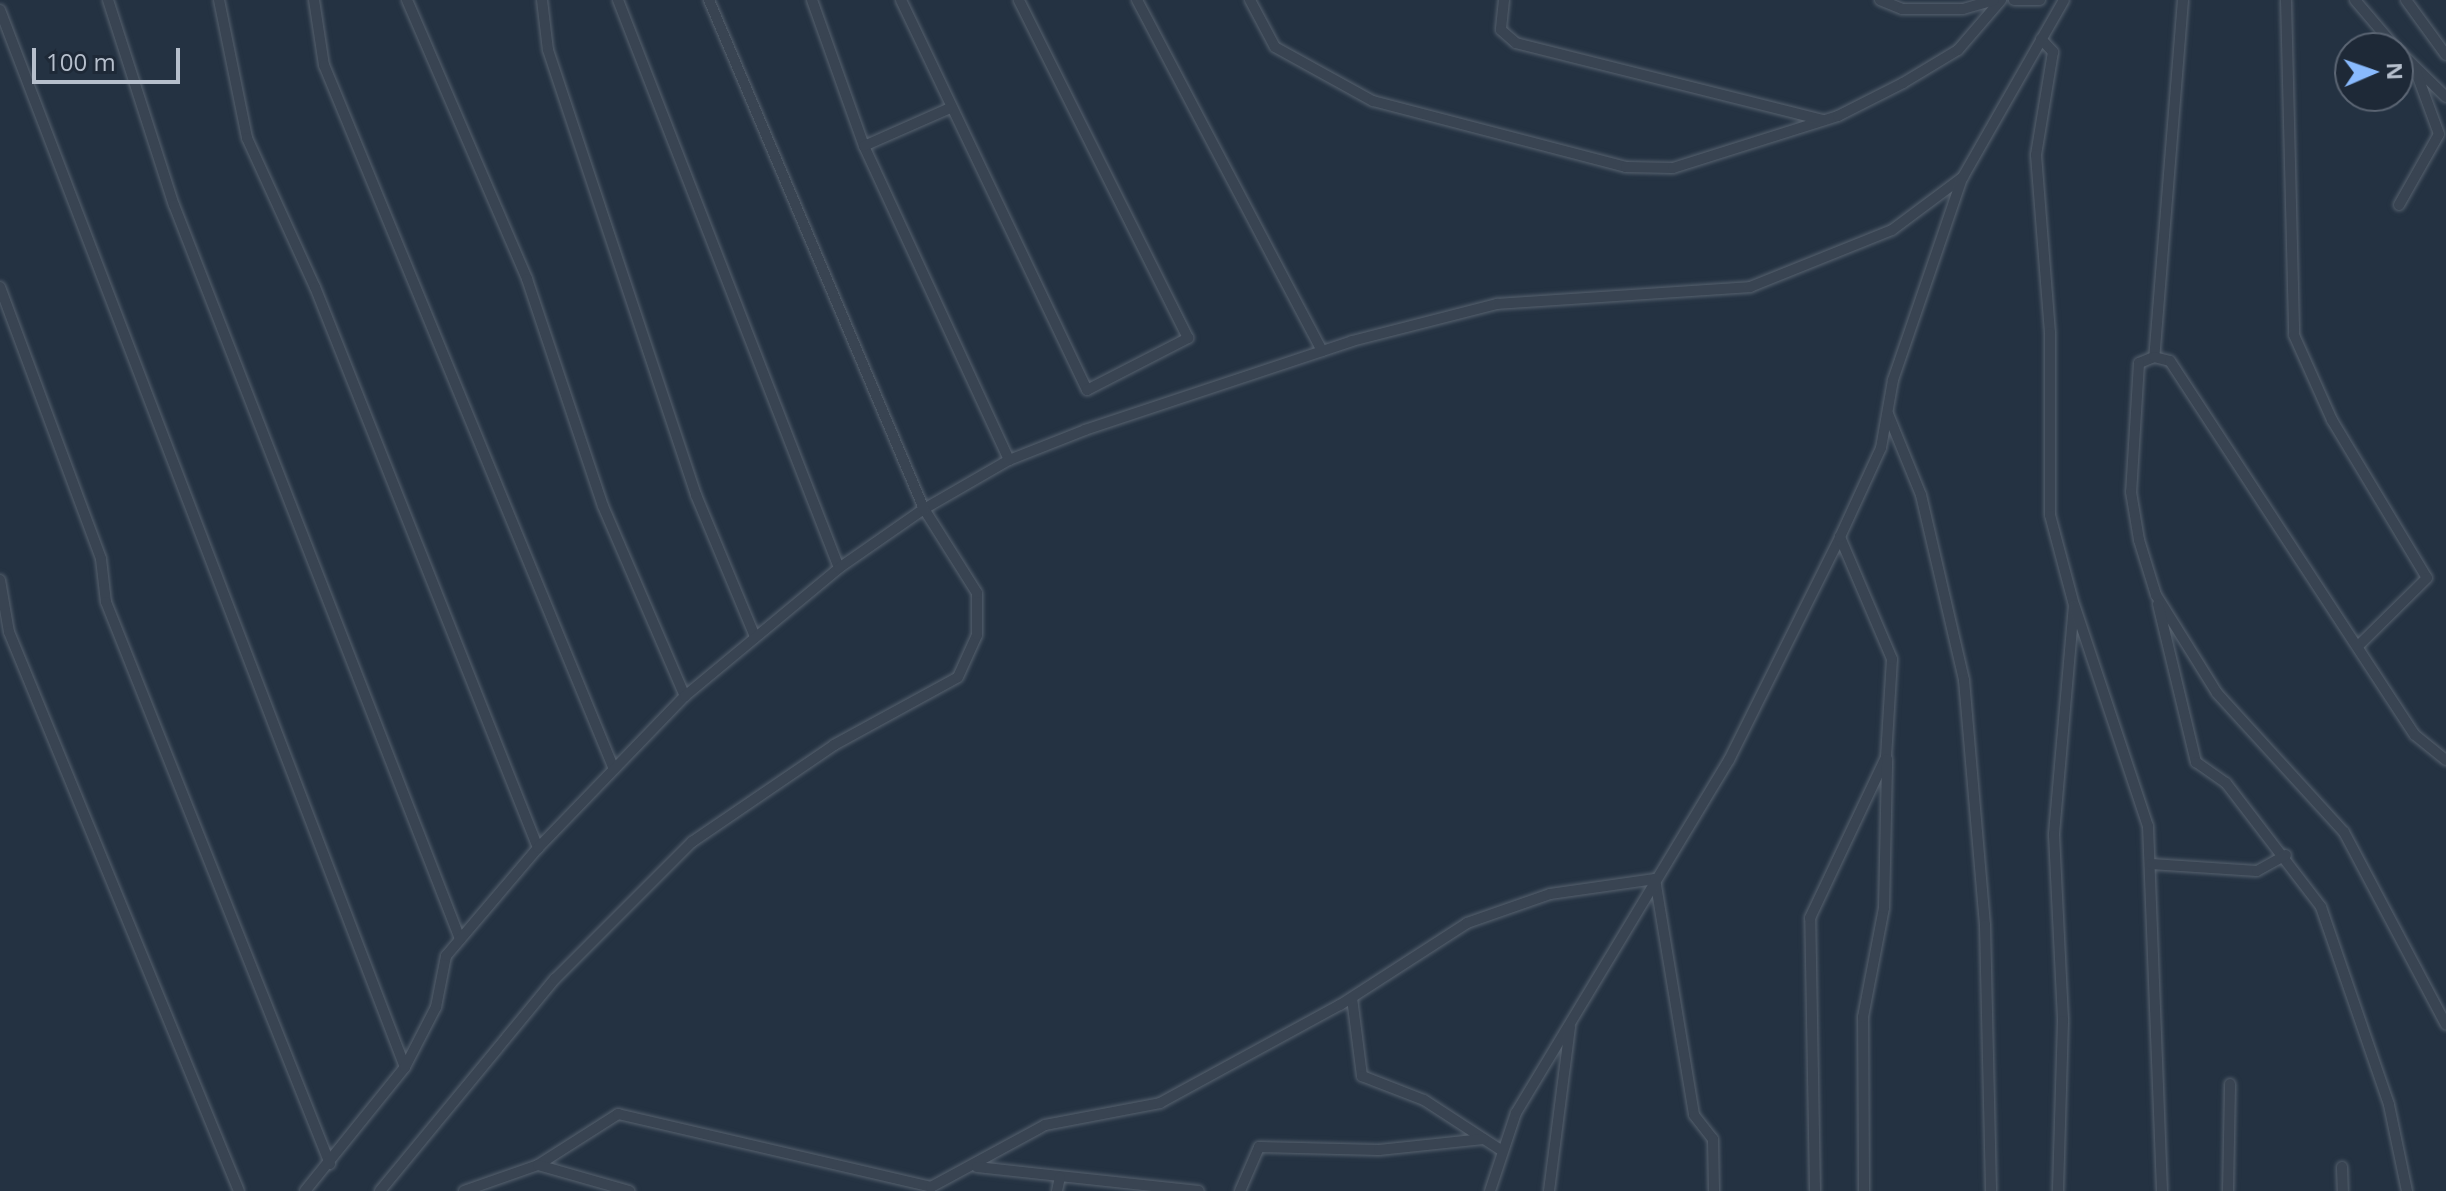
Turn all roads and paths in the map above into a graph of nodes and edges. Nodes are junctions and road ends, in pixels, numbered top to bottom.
1 (108, 0) edge
2 (219, 0) edge
3 (314, 0) edge
4 (407, 0) edge
5 (542, 0) edge
6 (618, 0) edge
7 (709, 0) edge
8 (812, 0) edge
9 (901, 0) edge
10 (1019, 0) edge
11 (1137, 0) edge
12 (1250, 0) edge
13 (1504, 0) edge
14 (1880, 0) edge
15 (1994, 0) edge
16 (2001, 0) edge
17 (2014, 0) edge
18 (2040, 0) edge
19 (2064, 0) edge
20 (2183, 0) edge
21 (2286, 0) edge
22 (2355, 0) edge
23 (2406, 0) edge
24 (0, 10) edge
25 (2382, 32) edge
26 (2041, 39) junction
27 (2446, 55) edge
28 (2415, 69) joint
29 (2446, 97) edge
30 (948, 109) junction
31 (1825, 120) junction
32 (864, 146) junction
33 (1963, 177) junction
34 (2399, 205) dead end
35 (0, 287) edge
36 (1322, 351) junction
37 (2154, 357) junction
38 (1887, 411) junction
39 (1009, 460) junction
40 (924, 509) junction
41 (1840, 537) junction
42 (839, 568) junction
43 (0, 580) edge
44 (2156, 595) junction
45 (2074, 605) junction
46 (5, 624) edge
47 (755, 637) junction
48 (2358, 646) junction
49 (685, 696) junction
50 (1886, 757) junction
51 (2446, 760) edge
52 (613, 767) junction
53 (538, 848) junction
54 (2286, 855) junction
55 (2151, 864) junction
56 (1655, 879) junction
57 (460, 939) junction
58 (1352, 998) junction
59 (1570, 1020) junction
60 (2446, 1025) edge
61 (405, 1067) junction
62 (2230, 1084) dead end
63 (1483, 1139) junction
64 (1501, 1150) junction
65 (330, 1164) junction
66 (538, 1165) junction
67 (977, 1167) junction
68 (2342, 1167) dead end
69 (1060, 1177) junction
70 (239, 1191) edge
71 (305, 1191) edge
72 (380, 1191) edge
73 (464, 1191) edge
74 (629, 1191) edge
75 (1057, 1191) edge
76 (1199, 1191) edge
77 (1240, 1191) edge
78 (1490, 1191) edge
79 (1549, 1191) edge
80 (1714, 1191) edge
81 (1815, 1191) edge
82 (1864, 1191) edge
83 (1991, 1191) edge
84 (2058, 1191) edge
85 (2162, 1191) edge
86 (2228, 1191) edge
87 (2343, 1191) edge
88 (2407, 1191) edge

1 - 57 street
2 - 53 street
3 - 52 street
4 - 49 street
5 - 47 street
6 - 42 street
7 - 40 street
8 - 32 street
9 - 30 street
10 - 30 street
11 - 36 street
12 - 31 street
13 - 31 street
14 - 15 street
16 - 31 street
17 - 18 street
19 - 26 street
20 - 37 street
21 - 48 street
22 - 25 street
23 - 27 street
24 - 61 street
26 - 33 street
26 - 45 street
28 - 29 street
28 - 34 street
30 - 32 street
32 - 39 street
33 - 36 street
33 - 38 street
35 - 65 street
36 - 39 street
37 - 44 street
37 - 48 street
38 - 41 street
38 - 83 street
39 - 40 street
40 - 42 street
40 - 72 street
41 - 50 street
41 - 56 street
42 - 47 street
43 - 46 street
44 - 54 street
44 - 60 street
45 - 55 street
45 - 84 street
46 - 70 street
47 - 49 street
48 - 51 street
49 - 52 street
50 - 81 street
50 - 82 street
52 - 53 street
53 - 57 street
54 - 55 street
54 - 88 street
55 - 85 street
56 - 58 street
56 - 59 street
56 - 80 street
57 - 61 street
58 - 63 street
58 - 67 street
59 - 64 street
59 - 79 street
61 - 65 street
62 - 86 street
63 - 64 street
63 - 77 street
64 - 78 street
65 - 71 street
66 - 67 street
66 - 73 street
66 - 74 street
67 - 69 street
68 - 87 street
69 - 75 street
69 - 76 street

